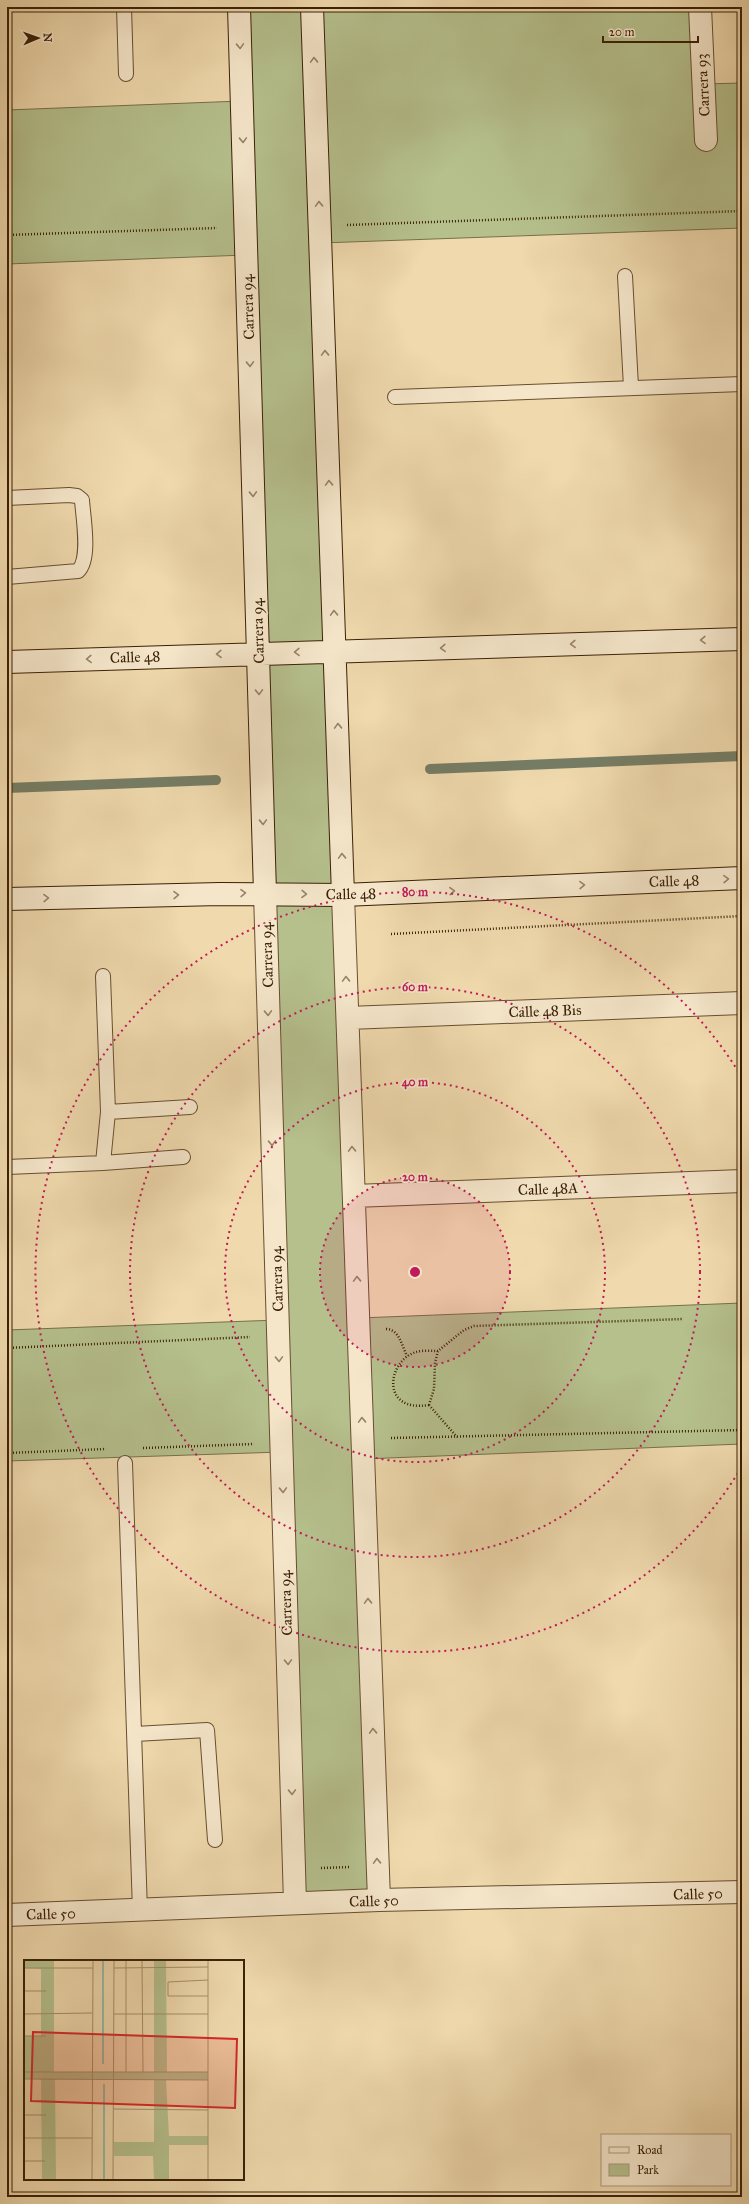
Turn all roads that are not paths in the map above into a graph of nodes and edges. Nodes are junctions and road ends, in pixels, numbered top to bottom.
1 (124, 7) edge
2 (239, 7) edge
3 (312, 7) edge
4 (700, 7) edge
5 (126, 74) dead end
6 (706, 140) dead end
7 (625, 276) dead end
8 (742, 384) edge
9 (631, 387) junction
10 (395, 397) dead end
11 (7, 498) edge
12 (7, 577) edge
13 (742, 639) edge
14 (335, 652) junction
15 (258, 653) junction
16 (7, 662) edge
17 (742, 878) edge
18 (265, 893) junction
19 (344, 895) junction
20 (7, 899) edge
21 (103, 976) dead end
22 (742, 1004) edge
23 (348, 1018) junction
24 (190, 1106) dead end
25 (108, 1112) junction
26 (183, 1157) dead end
27 (103, 1163) junction
28 (7, 1167) edge
29 (742, 1181) edge
30 (354, 1196) junction
31 (125, 1463) dead end
32 (135, 1734) junction
33 (215, 1840) dead end
34 (742, 1892) edge
35 (379, 1900) junction
36 (295, 1903) junction
37 (140, 1911) junction
38 (7, 1915) edge

1 - 5 lane
2 -> 15 street, Carrera 94
14 -> 3 street
4 - 6 street, Carrera 93
7 - 9 lane
8 - 9 lane
9 - 10 lane
11 - 12 lane
13 -> 14 street, Calle 48
14 -> 15 street, Calle 48
19 -> 14 street
15 -> 16 street, Calle 48
15 -> 18 street, Carrera 94
19 -> 17 street, Calle 48
18 -> 19 street, Calle 48
20 -> 18 street, Calle 48
18 -> 36 street, Carrera 94
23 -> 19 street
21 - 25 lane
22 - 23 street, Calle 48 Bis
30 -> 23 street
24 - 25 lane
25 - 27 lane
26 - 27 lane
27 - 28 lane
29 - 30 street, Calle 48A
35 -> 30 street
31 - 32 lane
32 - 33 lane
32 - 37 lane
34 - 35 street, Calle 50
35 - 36 street, Calle 50
36 - 37 street, Calle 50
37 - 38 street, Calle 50

